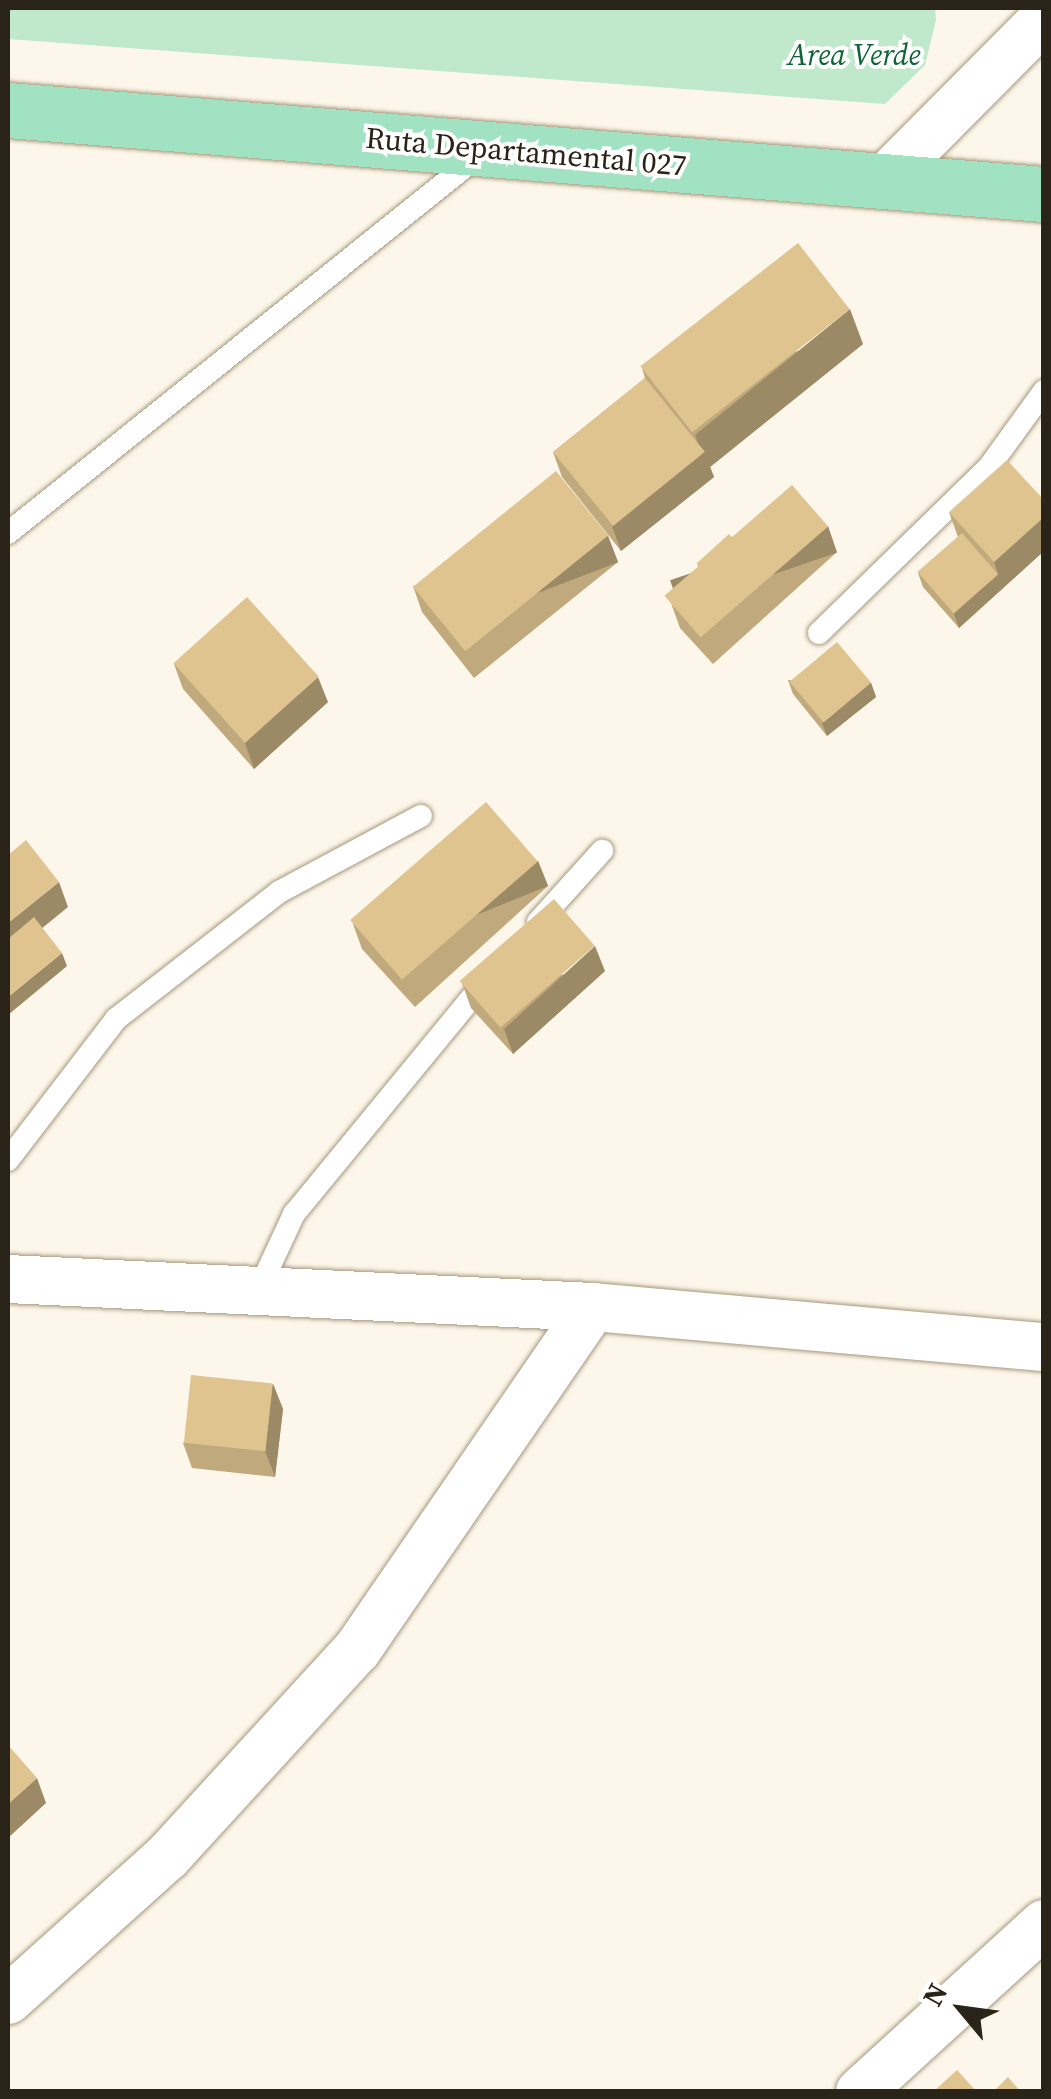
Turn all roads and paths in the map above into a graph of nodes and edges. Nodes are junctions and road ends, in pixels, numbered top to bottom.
1 (1044, 20) edge
2 (8, 110) edge
3 (487, 149) junction
4 (884, 180) junction
5 (1044, 194) edge
6 (1044, 391) edge
7 (8, 533) edge
8 (819, 633) dead end
9 (421, 816) dead end
10 (602, 851) dead end
11 (526, 935) edge
12 (501, 963) edge
13 (8, 1160) edge
14 (8, 1279) edge
15 (258, 1289) junction
16 (593, 1307) junction
17 (1044, 1347) edge
18 (1044, 1924) edge
19 (8, 2000) edge
20 (860, 2092) edge

1 - 4 street
2 - 3 main road, Ruta Departamental 027
3 - 4 main road, Ruta Departamental 027
3 - 7 lane
4 - 5 main road, Ruta Departamental 027
6 - 8 lane
9 - 13 lane
10 - 11 lane
12 - 15 lane
14 - 15 street
15 - 16 street
16 - 17 street
16 - 19 street
18 - 20 street

